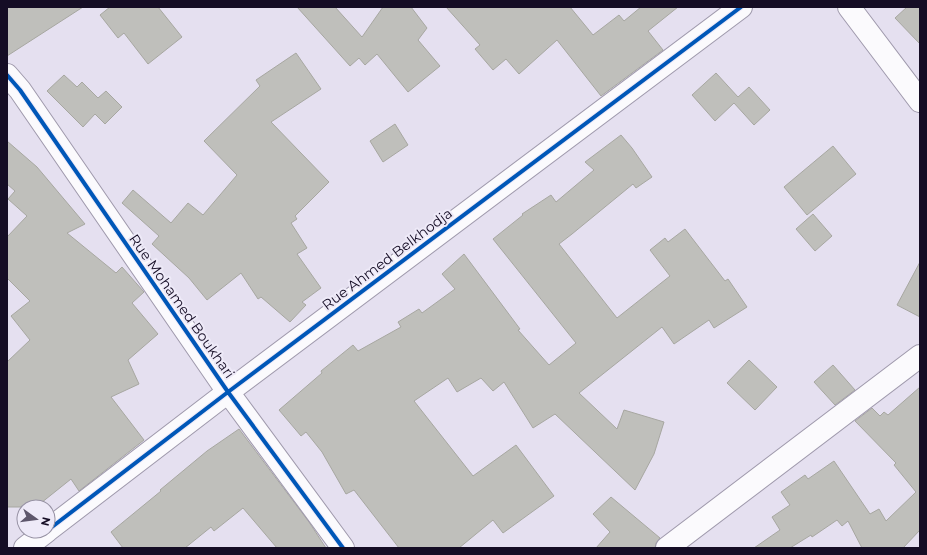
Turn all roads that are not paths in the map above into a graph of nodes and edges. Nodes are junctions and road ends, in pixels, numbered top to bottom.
1 (742, 7) edge
2 (849, 7) edge
3 (11, 88) edge
4 (920, 101) edge
5 (920, 356) edge
6 (228, 392) junction
7 (56, 523) edge
8 (36, 539) edge
9 (25, 548) edge
10 (343, 548) edge
11 (667, 548) edge

1 - 6 street, Rue Ahmed Belkhodja
2 - 4 street
3 - 6 street, Rue Mohamed Boukhari
5 - 11 street
6 - 7 street, Rue Ahmed Belkhodja
6 - 10 street, Rue Mohamed Boukhari
8 - 9 street, Rue Ahmed Belkhodja

